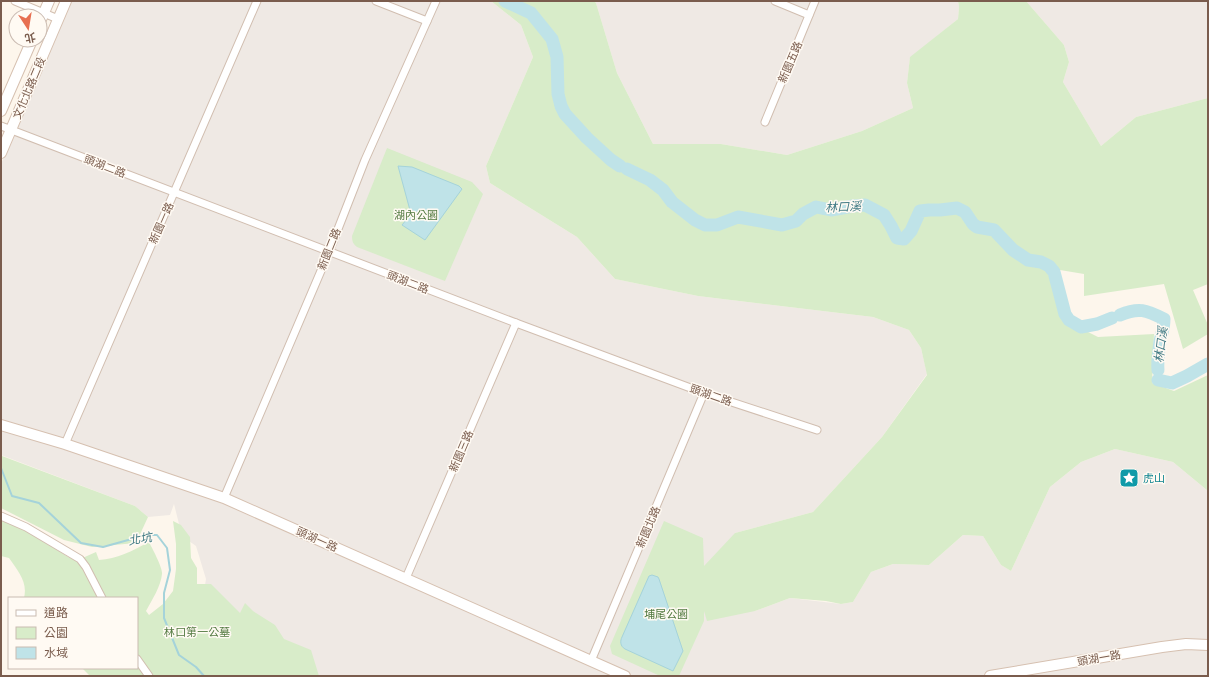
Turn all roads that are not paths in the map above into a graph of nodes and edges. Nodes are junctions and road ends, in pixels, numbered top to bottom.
1 (15, 1) edge
2 (66, 1) edge
3 (257, 1) edge
4 (376, 1) edge
5 (436, 1) edge
6 (775, 1) edge
7 (815, 1) edge
8 (26, 8) edge
9 (809, 15) junction
10 (48, 18) edge
11 (58, 19) junction
12 (427, 21) junction
13 (29, 48) edge
14 (1, 111) edge
15 (765, 122) dead end
16 (6, 128) edge
17 (1, 153) edge
18 (174, 193) junction
19 (329, 252) junction
20 (516, 323) junction
21 (704, 393) junction
22 (1, 424) edge
23 (817, 430) dead end
24 (65, 444) junction
25 (224, 498) junction
26 (1, 516) edge
27 (406, 578) junction
28 (101, 597) edge
29 (1208, 645) edge
30 (138, 661) edge
31 (591, 661) junction
32 (148, 676) edge
33 (625, 676) edge
34 (990, 676) edge

1 - 8 street
2 - 11 street, 文化北路二段
3 - 18 street, 新園一路
4 - 12 street
5 - 12 street, 新園二路
6 - 9 street
7 - 9 street, 新園五路
9 - 15 street, 新園五路
10 - 11 street
11 - 16 street, 文化北路二段
12 - 19 street, 新園二路
13 - 14 street, 文化北路二段
16 - 17 street, 文化北路二段
16 - 18 street, 頭湖二路
18 - 19 street, 頭湖二路
18 - 24 street, 新園一路
19 - 20 street, 頭湖二路
19 - 25 street, 新園二路
20 - 21 street, 頭湖二路
20 - 27 street, 新園三路
21 - 23 street, 頭湖二路
21 - 31 street, 新園北路
22 - 24 street, 頭湖一路
24 - 25 street, 頭湖一路
25 - 27 street, 頭湖一路
26 - 28 street
27 - 31 street, 頭湖一路
29 - 34 street, 頭湖一路
30 - 32 street
31 - 33 street, 頭湖一路

